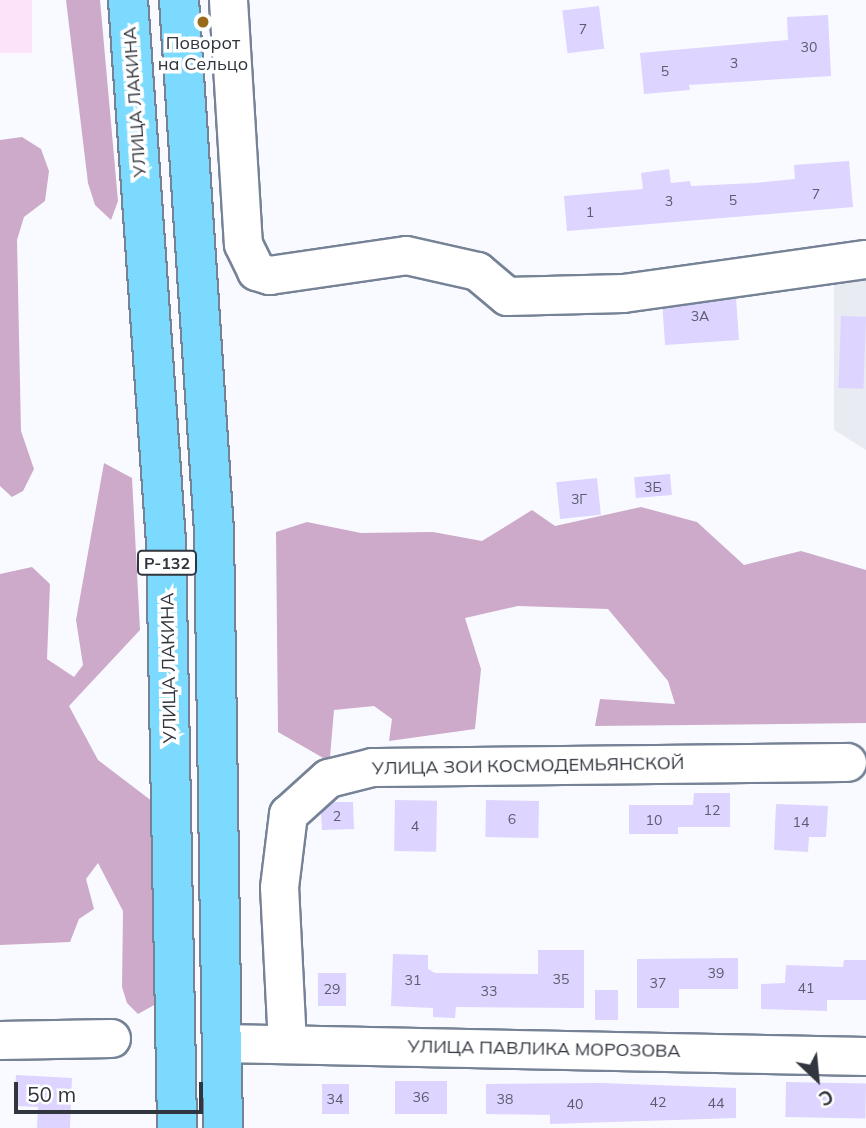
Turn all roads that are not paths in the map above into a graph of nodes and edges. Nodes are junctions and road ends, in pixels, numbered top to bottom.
1 (128, 0) edge
2 (178, 0) edge
3 (228, 0) edge
4 (866, 259) edge
5 (847, 762) dead end
6 (111, 1038) dead end
7 (0, 1040) edge
8 (222, 1043) junction
9 (287, 1044) junction
10 (866, 1056) edge
11 (177, 1128) edge
12 (223, 1128) edge

1 - 11 highway, УЛИЦА ЛАКИНА / Р-132
2 - 8 highway, Р-132
3 - 4 street
5 - 9 street, УЛИЦА ЗОИ КОСМОДЕМЬЯНСКОЙ
6 - 7 street
8 - 9 street, УЛИЦА ПАВЛИКА МОРОЗОВА
8 - 12 highway, Р-132
9 - 10 street, УЛИЦА ПАВЛИКА МОРОЗОВА

